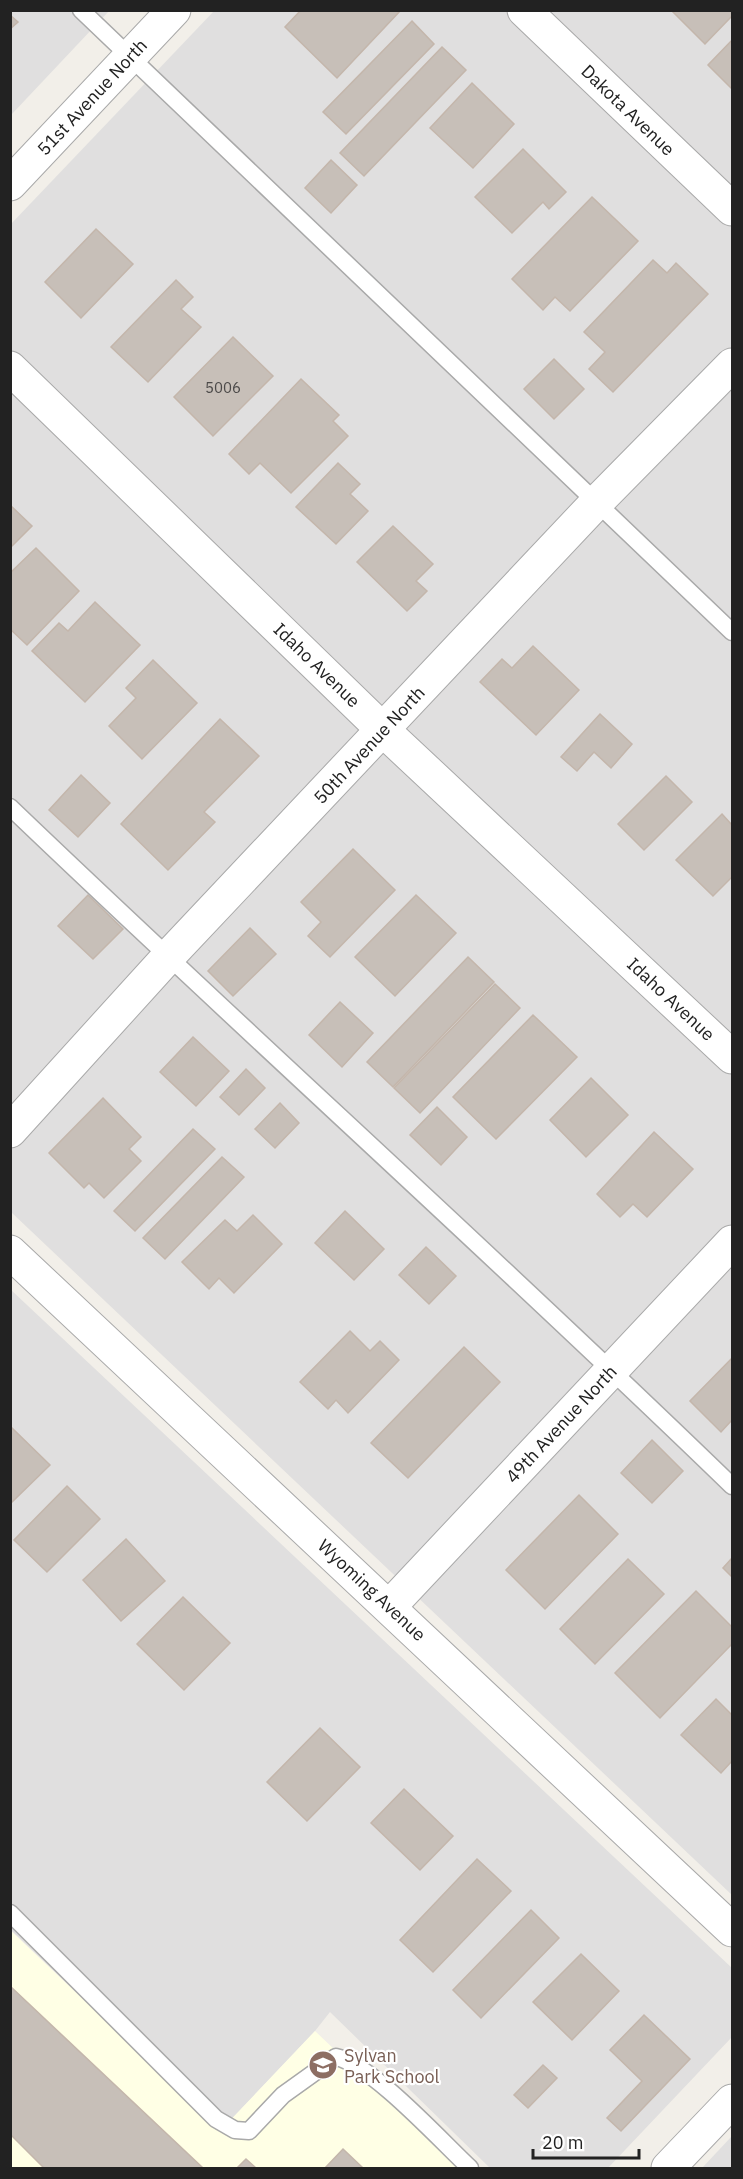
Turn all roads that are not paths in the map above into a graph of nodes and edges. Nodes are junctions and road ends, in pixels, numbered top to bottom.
1 (81, 10) edge
2 (174, 10) edge
3 (524, 10) edge
4 (130, 57) junction
5 (10, 184) edge
6 (732, 209) edge
7 (732, 364) edge
8 (10, 368) edge
9 (596, 503) junction
10 (732, 632) edge
11 (383, 730) junction
12 (10, 807) edge
13 (167, 958) junction
14 (732, 1057) edge
15 (10, 1131) edge
16 (732, 1242) edge
17 (10, 1252) edge
18 (612, 1369) junction
19 (732, 1486) edge
20 (390, 1606) junction
21 (10, 1913) edge
22 (732, 1930) edge
23 (732, 2101) edge
24 (470, 2169) edge
25 (668, 2169) edge

1 - 4 lane
2 - 4 street, 51st Avenue North
3 - 6 street, Dakota Avenue
4 - 5 street, 51st Avenue North
4 - 9 lane
7 - 9 street, 50th Avenue North
8 - 11 street, Idaho Avenue
9 - 10 lane
9 - 11 street, 50th Avenue North
11 - 13 street, 50th Avenue North
11 - 14 street, Idaho Avenue
12 - 13 lane
13 - 15 street, 50th Avenue North
13 - 18 lane
16 - 18 street, 49th Avenue North
17 - 20 street, Wyoming Avenue
18 - 19 lane
18 - 20 street, 49th Avenue North
20 - 22 street, Wyoming Avenue
21 - 24 lane
23 - 25 street

